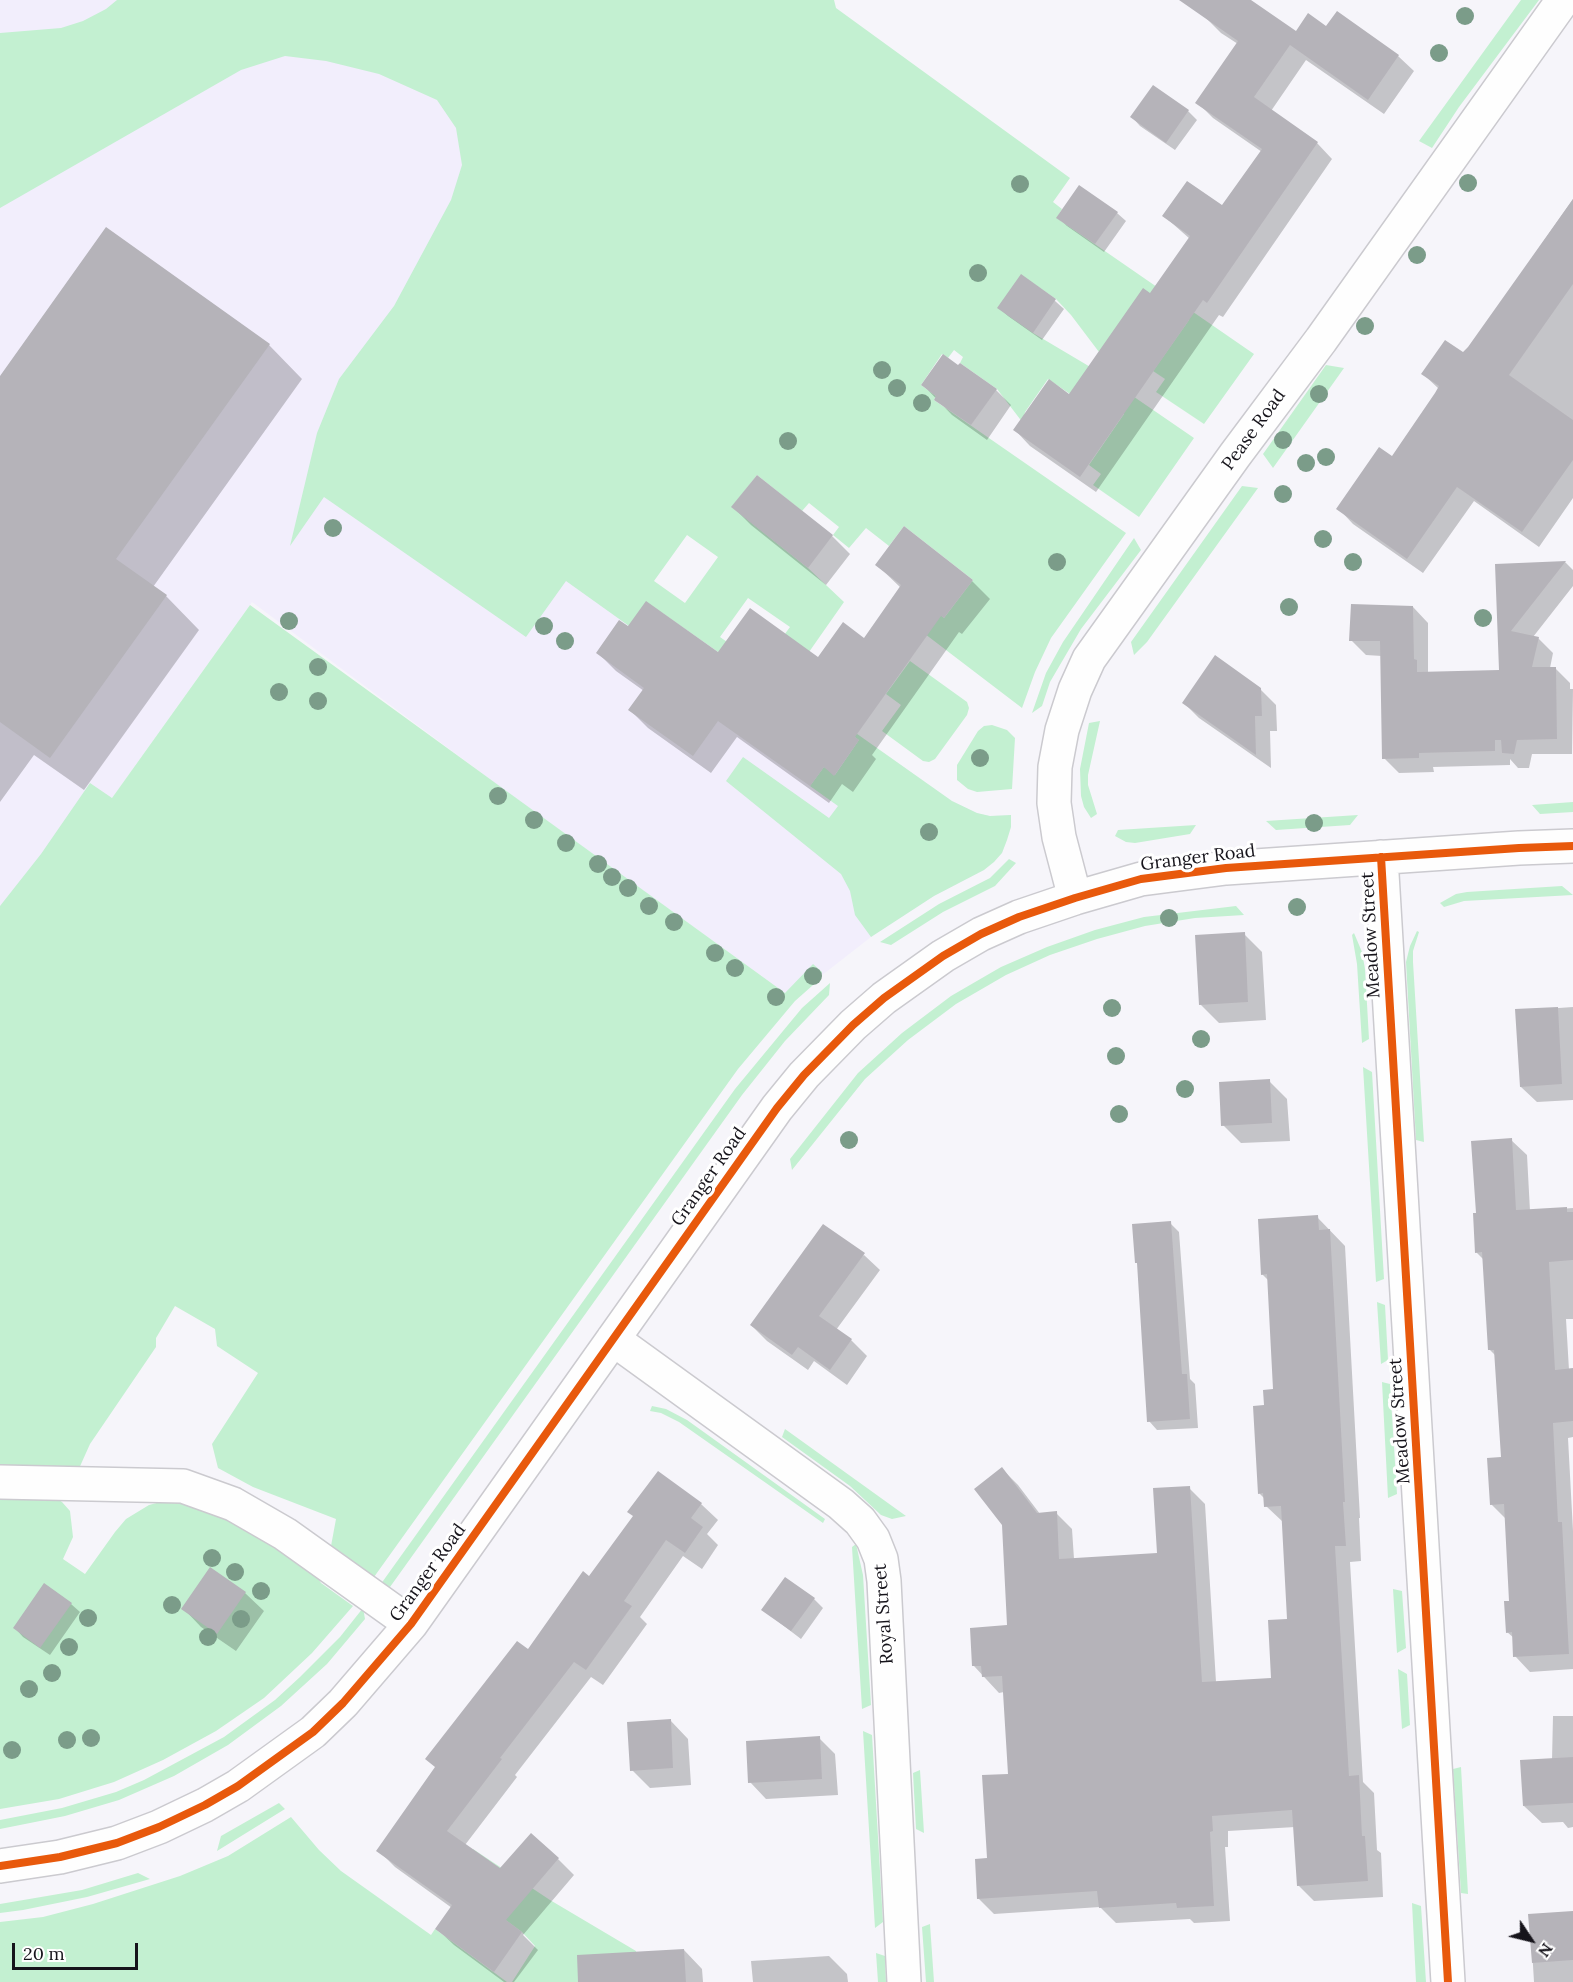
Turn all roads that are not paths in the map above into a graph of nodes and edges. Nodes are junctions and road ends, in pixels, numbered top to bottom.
1 (1563, 0) edge
2 (1573, 846) edge
3 (1381, 857) junction
4 (1075, 898) junction
5 (614, 1339) junction
6 (0, 1482) edge
7 (411, 1624) junction
8 (0, 1866) edge
9 (904, 1982) edge
10 (1448, 1982) edge

1 - 4 street, Pease Road
2 - 3 street, Granger Road
3 - 4 street, Granger Road
3 - 10 street, Meadow Street
4 - 5 street, Granger Road
5 - 7 street, Granger Road
5 - 9 street, Royal Street
6 - 7 street
7 - 8 street, Granger Road

